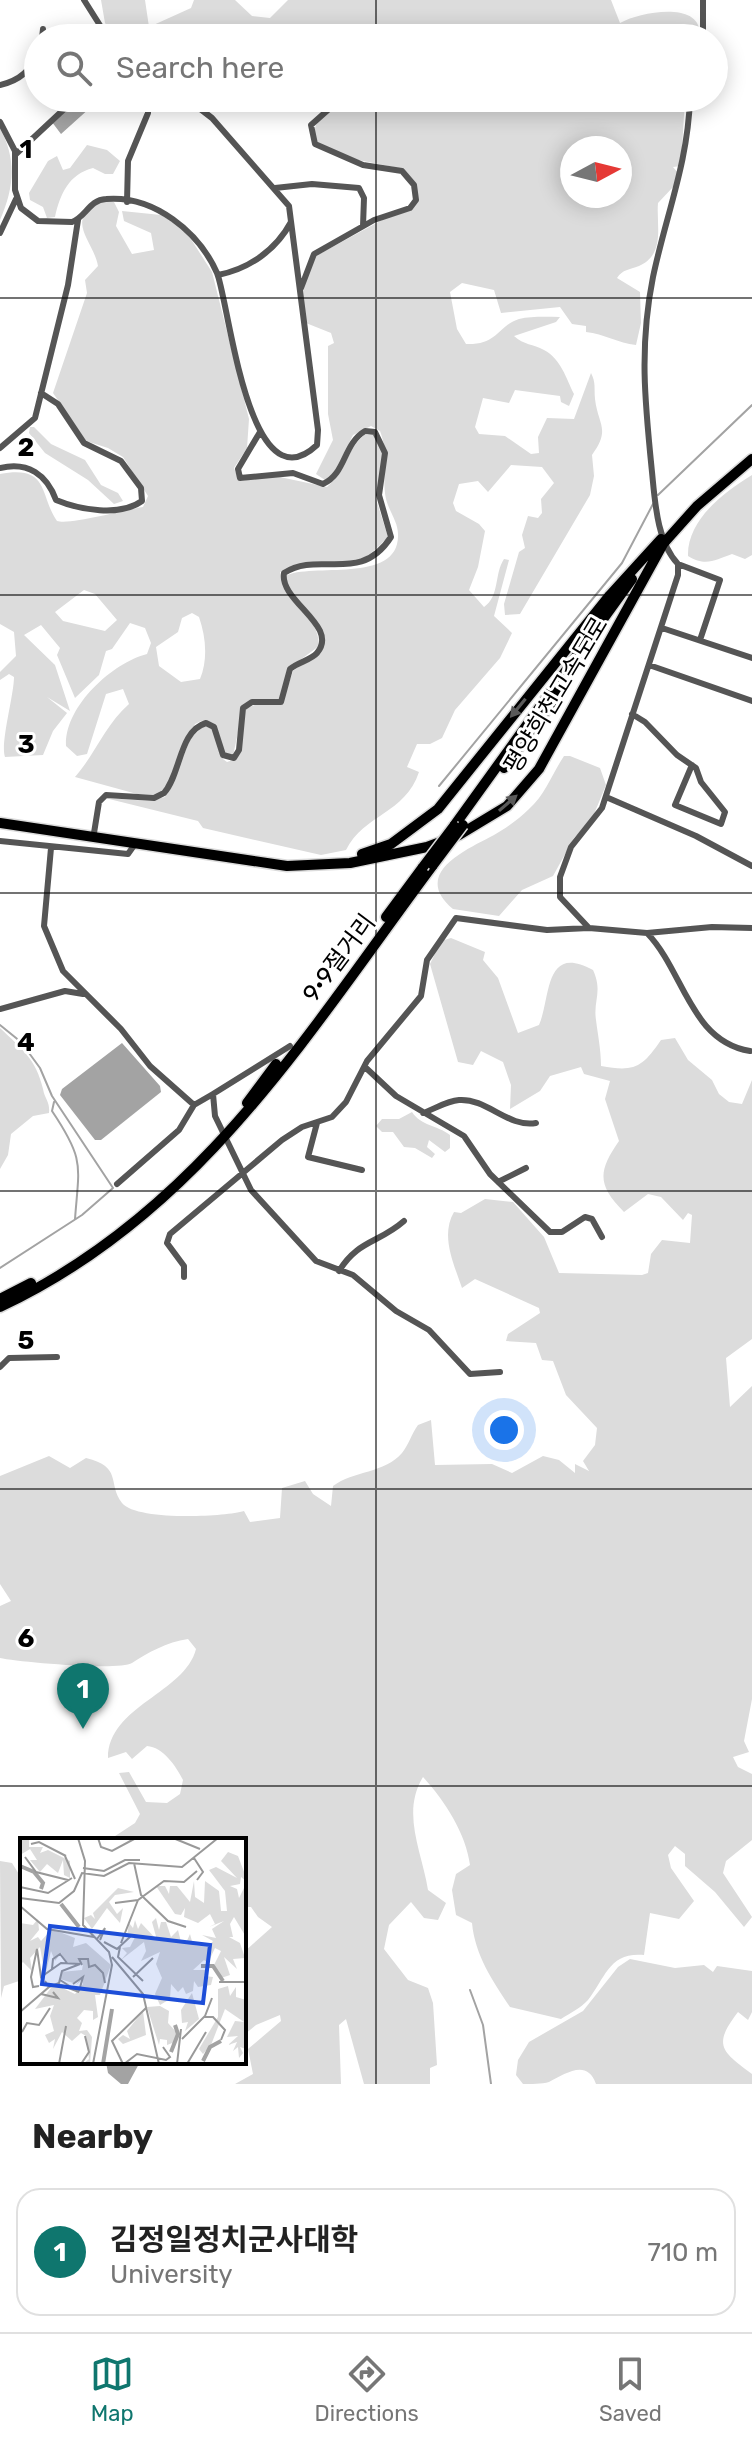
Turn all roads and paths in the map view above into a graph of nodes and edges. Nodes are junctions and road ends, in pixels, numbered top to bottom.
1 (84, 0) edge
2 (703, 0) edge
3 (99, 24) edge
4 (703, 24) edge
5 (24, 74) edge
6 (0, 85) edge
7 (61, 112) edge
8 (148, 112) edge
9 (204, 112) edge
10 (322, 112) edge
11 (689, 112) edge
12 (0, 122) edge
13 (16, 154) junction
14 (275, 188) junction
15 (16, 199) junction
16 (127, 202) junction
17 (292, 219) junction
18 (78, 220) junction
19 (363, 226) junction
20 (0, 233) edge
21 (218, 275) junction
22 (300, 291) junction
23 (41, 393) junction
24 (260, 432) junction
25 (0, 448) edge
26 (752, 456) edge
27 (0, 468) edge
28 (664, 540) junction
29 (678, 564) junction
30 (645, 567) junction
31 (662, 628) junction
32 (700, 640) junction
33 (752, 658) edge
34 (649, 665) junction
35 (752, 701) edge
36 (632, 714) junction
37 (692, 765) junction
38 (606, 797) junction
39 (0, 820) edge
40 (94, 833) junction
41 (0, 841) edge
42 (135, 844) junction
43 (51, 848) junction
44 (428, 866) junction
45 (752, 866) edge
46 (589, 928) junction
47 (752, 928) edge
48 (647, 933) junction
49 (86, 995) junction
50 (0, 1009) edge
51 (290, 1046) junction
52 (750, 1051) dead end
53 (365, 1067) junction
54 (213, 1094) junction
55 (194, 1105) junction
56 (423, 1113) junction
57 (317, 1123) junction
58 (536, 1123) dead end
59 (223, 1136) junction
60 (526, 1168) dead end
61 (362, 1170) dead end
62 (240, 1172) junction
63 (498, 1182) junction
64 (117, 1184) dead end
65 (404, 1221) dead end
66 (602, 1237) dead end
67 (339, 1271) junction
68 (184, 1277) dead end
69 (0, 1299) edge
70 (0, 1307) edge
71 (57, 1357) dead end
72 (0, 1367) edge
73 (500, 1372) dead end

1 - 3 street
2 - 4 street
5 - 6 street
7 - 13 street
8 - 16 street
9 - 14 street
10 - 19 street
11 - 28 street
12 - 13 street
13 - 15 street
14 - 17 street
14 - 19 street
15 - 18 street
15 - 20 street
16 - 18 street
16 - 21 street
17 - 21 street
17 - 22 street
18 - 23 street
19 - 22 street
21 - 24 street
22 - 24 street
23 - 25 street
23 - 27 street
24 - 40 street
26 - 28 highway, 평양희천고속도로
28 - 29 street
28 - 30 highway, 평양희천고속도로
29 - 31 street
29 - 32 street
30 -> 40 highway, 평양희천고속도로
42 -> 30 highway, 평양희천고속도로
30 - 44 highway, 9·9절거리, bridge
31 - 32 street
31 - 34 street
32 - 33 street
34 - 35 street
34 - 36 street
36 - 37 street
36 - 38 street
37 - 37 street
38 - 45 street
38 - 46 street
39 - 40 highway, 평양희천고속도로
39 - 42 highway, 평양희천고속도로
41 - 43 street
42 - 43 street
43 - 49 street
44 - 51 highway, 9·9절거리
44 - 59 highway, 9·9절거리
46 - 48 street
46 - 53 street
47 - 48 street
48 - 52 street
49 - 50 street
49 - 55 street
51 - 54 street
51 - 59 highway, 9·9절거리
53 - 56 street
53 - 57 street
54 - 55 street
54 - 59 street
55 - 64 street
56 - 58 street
56 - 63 street
57 - 61 street
57 - 62 street
59 - 62 street
59 - 69 highway, 9·9절거리
59 - 70 highway, 9·9절거리
60 - 63 street
62 - 67 street
62 - 68 street
63 - 66 street
65 - 67 street
67 - 73 street
71 - 72 street

